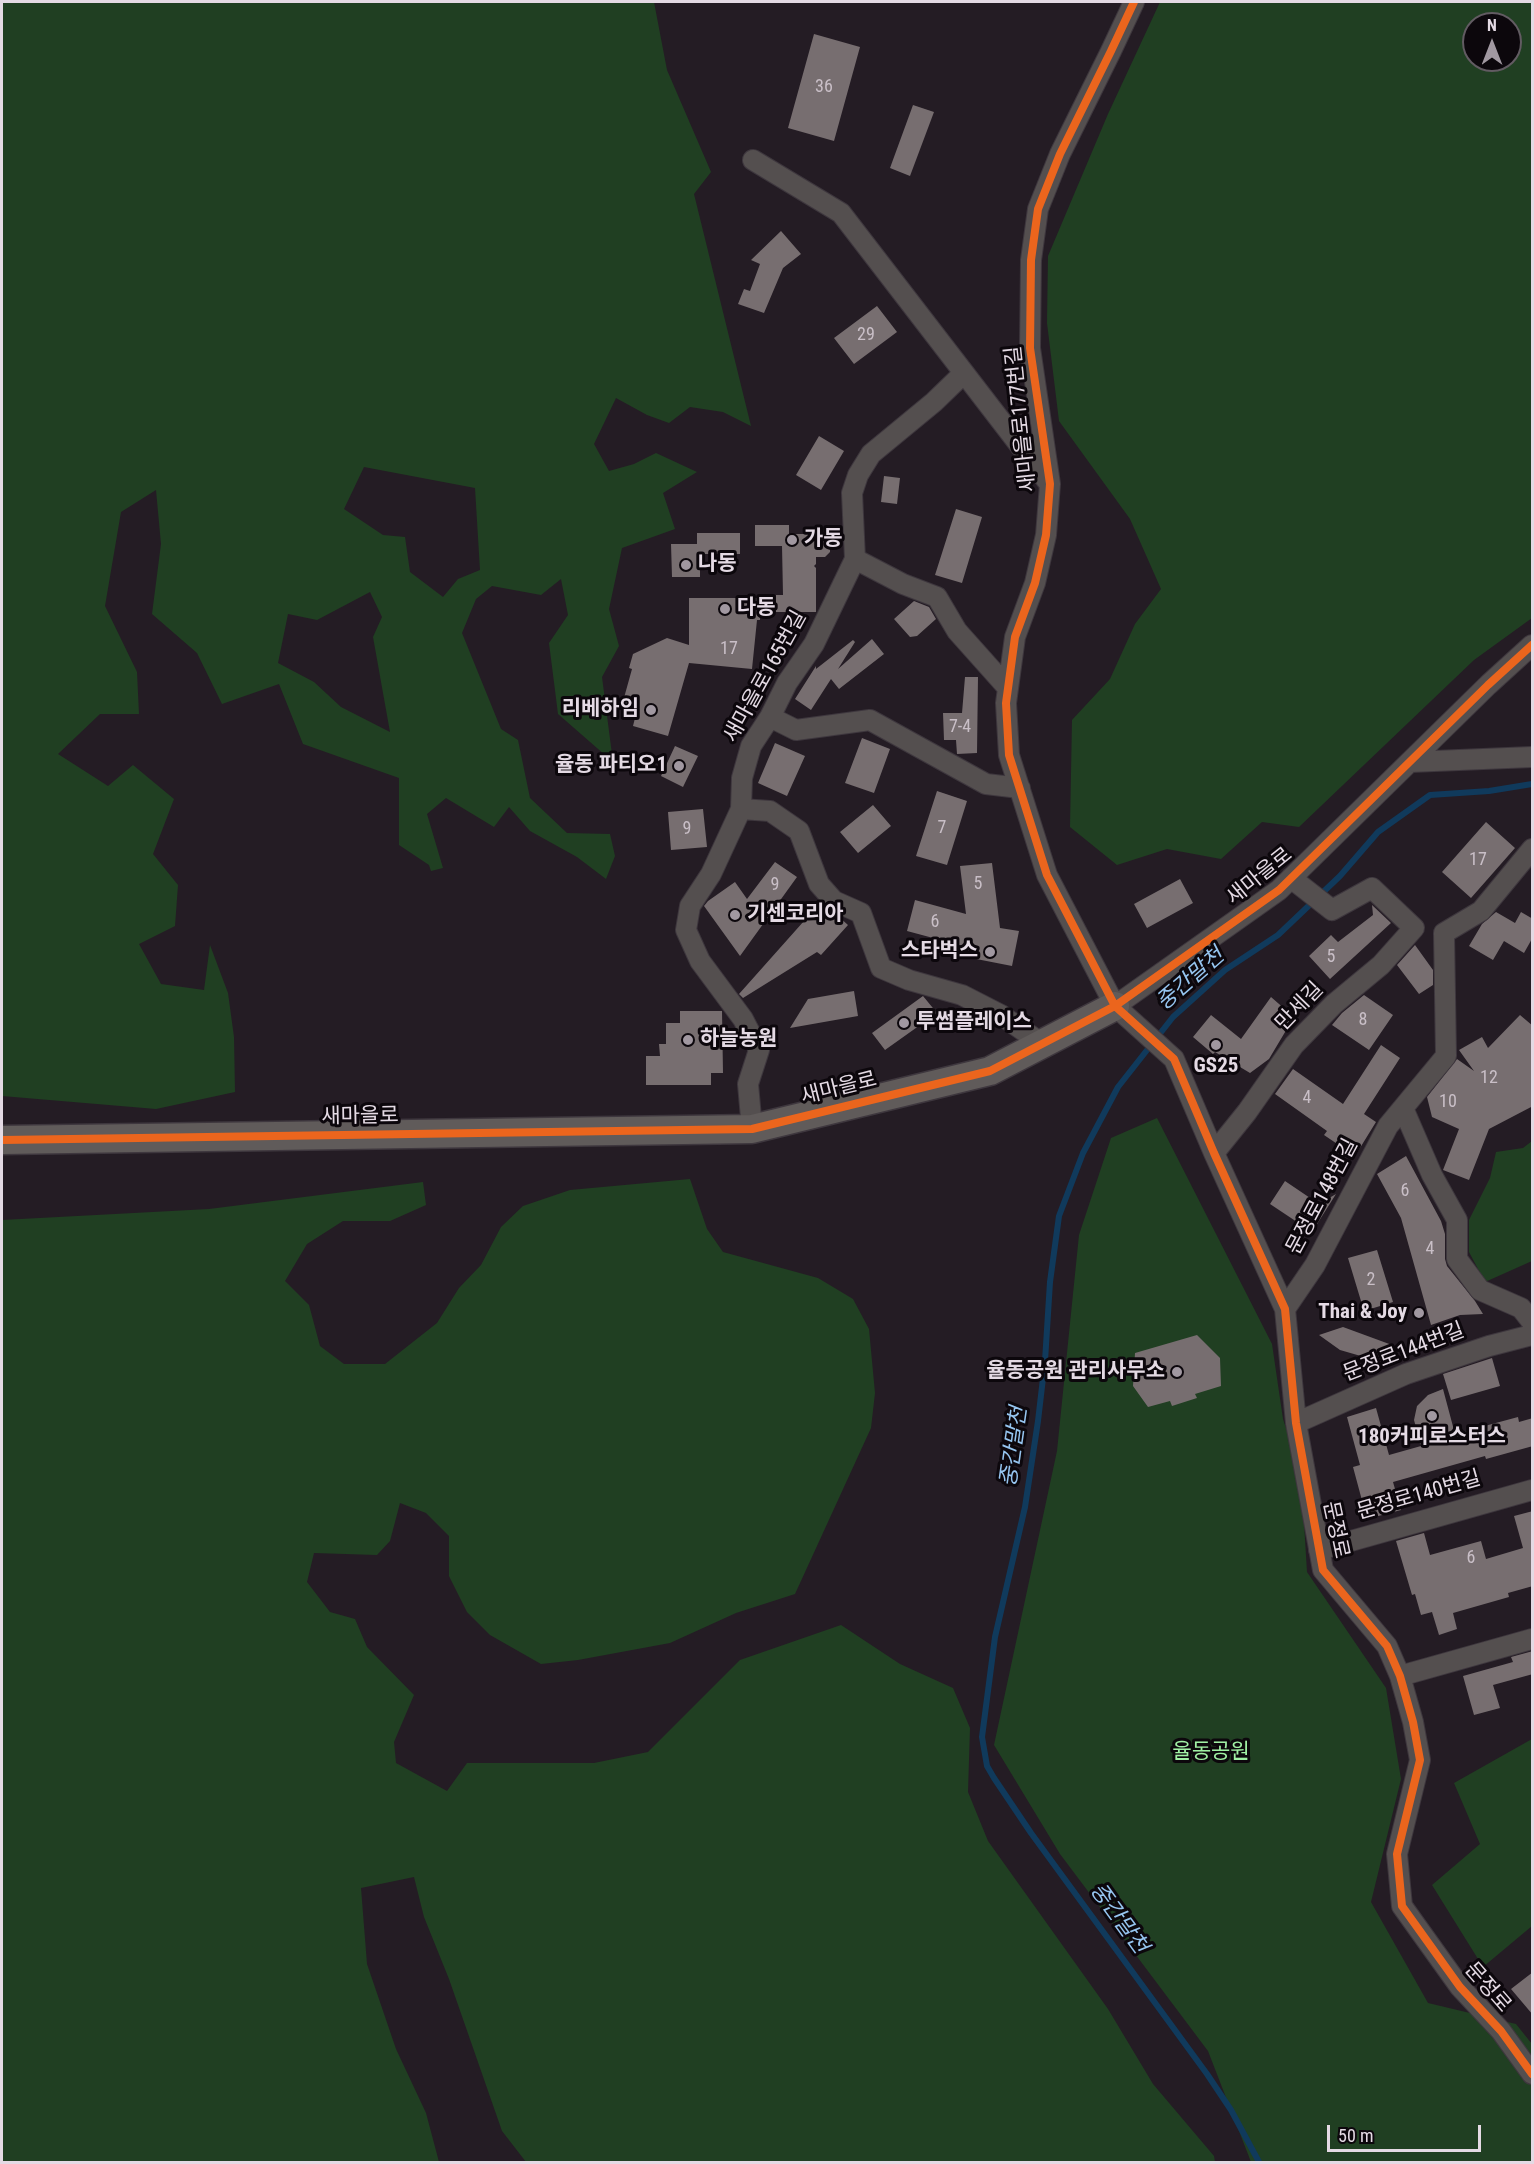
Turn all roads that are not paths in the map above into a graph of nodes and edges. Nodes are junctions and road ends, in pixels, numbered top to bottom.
1 (1134, 2) edge
2 (753, 160) dead end
3 (964, 373) junction
4 (1050, 484) junction
5 (855, 559) junction
6 (1533, 645) edge
7 (1007, 687) junction
8 (771, 717) junction
9 (1533, 757) edge
10 (1410, 762) junction
11 (1020, 788) junction
12 (741, 808) junction
13 (1533, 849) edge
14 (1299, 884) junction
15 (1414, 928) junction
16 (1444, 933) junction
17 (1115, 1006) junction
18 (1041, 1043) junction
19 (1403, 1108) junction
20 (752, 1129) junction
21 (2, 1140) edge
22 (1214, 1153) junction
23 (1286, 1309) junction
24 (1533, 1322) edge
25 (1533, 1335) edge
26 (1296, 1423) junction
27 (1533, 1490) edge
28 (1319, 1550) junction
29 (1533, 1639) edge
30 (1400, 1676) junction
31 (1533, 2074) edge

1 - 4 street, 새마을로177번길
2 - 3 street
3 - 4 street
3 - 5 street, 새마을로165번길
4 - 7 street, 새마을로177번길
5 - 7 street
5 - 8 street, 새마을로165번길
6 - 10 street, 새마을로
7 - 11 street, 새마을로177번길
8 - 11 street
8 - 12 street, 새마을로165번길
9 - 10 street
10 - 14 street, 새마을로
11 - 17 street, 새마을로177번길
12 - 18 street
12 - 20 street, 새마을로165번길
13 - 16 street
14 - 15 street
14 - 17 street, 새마을로
15 - 16 street
15 - 22 street, 만세길
16 - 19 street, 문정로148번길
17 - 18 street, 새마을로
17 - 22 street, 문정로
18 - 20 street, 새마을로
19 - 23 street, 문정로148번길
19 - 24 street
20 - 21 street, 새마을로
22 - 23 street, 문정로
23 - 26 street, 문정로
25 - 26 street, 문정로144번길
26 - 28 street, 문정로
27 - 28 street, 문정로140번길
28 - 30 street, 문정로
29 - 30 street
30 - 31 street, 문정로

